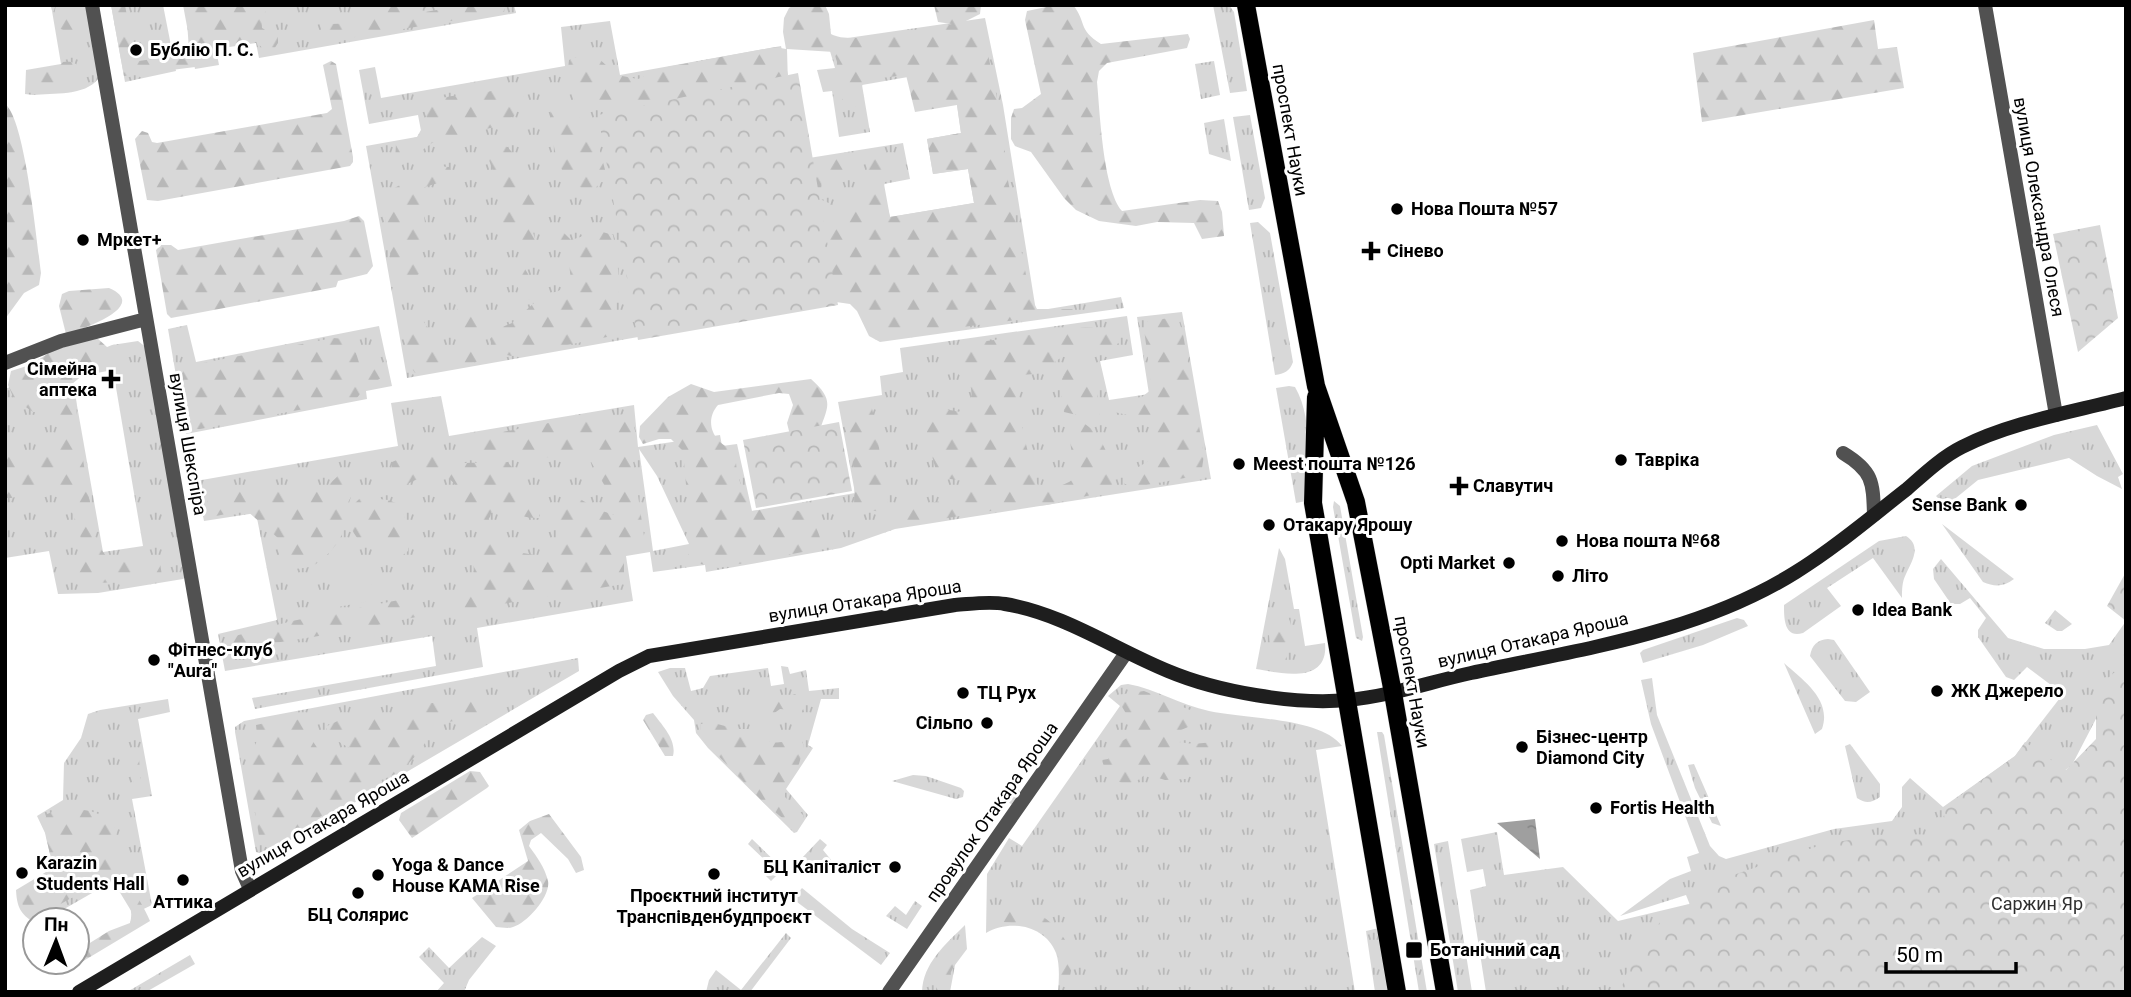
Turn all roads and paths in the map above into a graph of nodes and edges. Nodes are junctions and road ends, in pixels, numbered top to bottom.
1 (92, 5) edge
2 (1246, 5) edge
3 (1985, 5) edge
4 (146, 319) junction
5 (5, 363) edge
6 (1316, 386) junction
7 (2126, 398) edge
8 (2056, 415) junction
9 (1843, 453) dead end
10 (1874, 515) junction
11 (1126, 653) junction
12 (1393, 694) junction
13 (1348, 700) junction
14 (250, 889) junction
15 (79, 992) edge
16 (889, 992) edge
17 (1397, 992) edge
18 (1445, 992) edge

1 - 4 street, вулиця Шекспіра
2 - 6 main road, проспект Науки
3 - 8 street, вулиця Олександра Олеся
4 - 5 street
4 - 14 street, вулиця Шекспіра
6 - 12 main road, проспект Науки
6 - 13 main road, проспект Науки
7 - 8 street, вулиця Отакара Яроша
8 - 10 street, вулиця Отакара Яроша
9 - 10 street
10 - 12 street, вулиця Отакара Яроша
11 - 13 street, вулиця Отакара Яроша
11 - 14 street, вулиця Отакара Яроша
11 - 16 street, провулок Отакара Яроша
12 - 13 street, вулиця Отакара Яроша
12 - 18 main road, проспект Науки
13 - 17 main road, проспект Науки
14 - 15 street, вулиця Отакара Яроша

